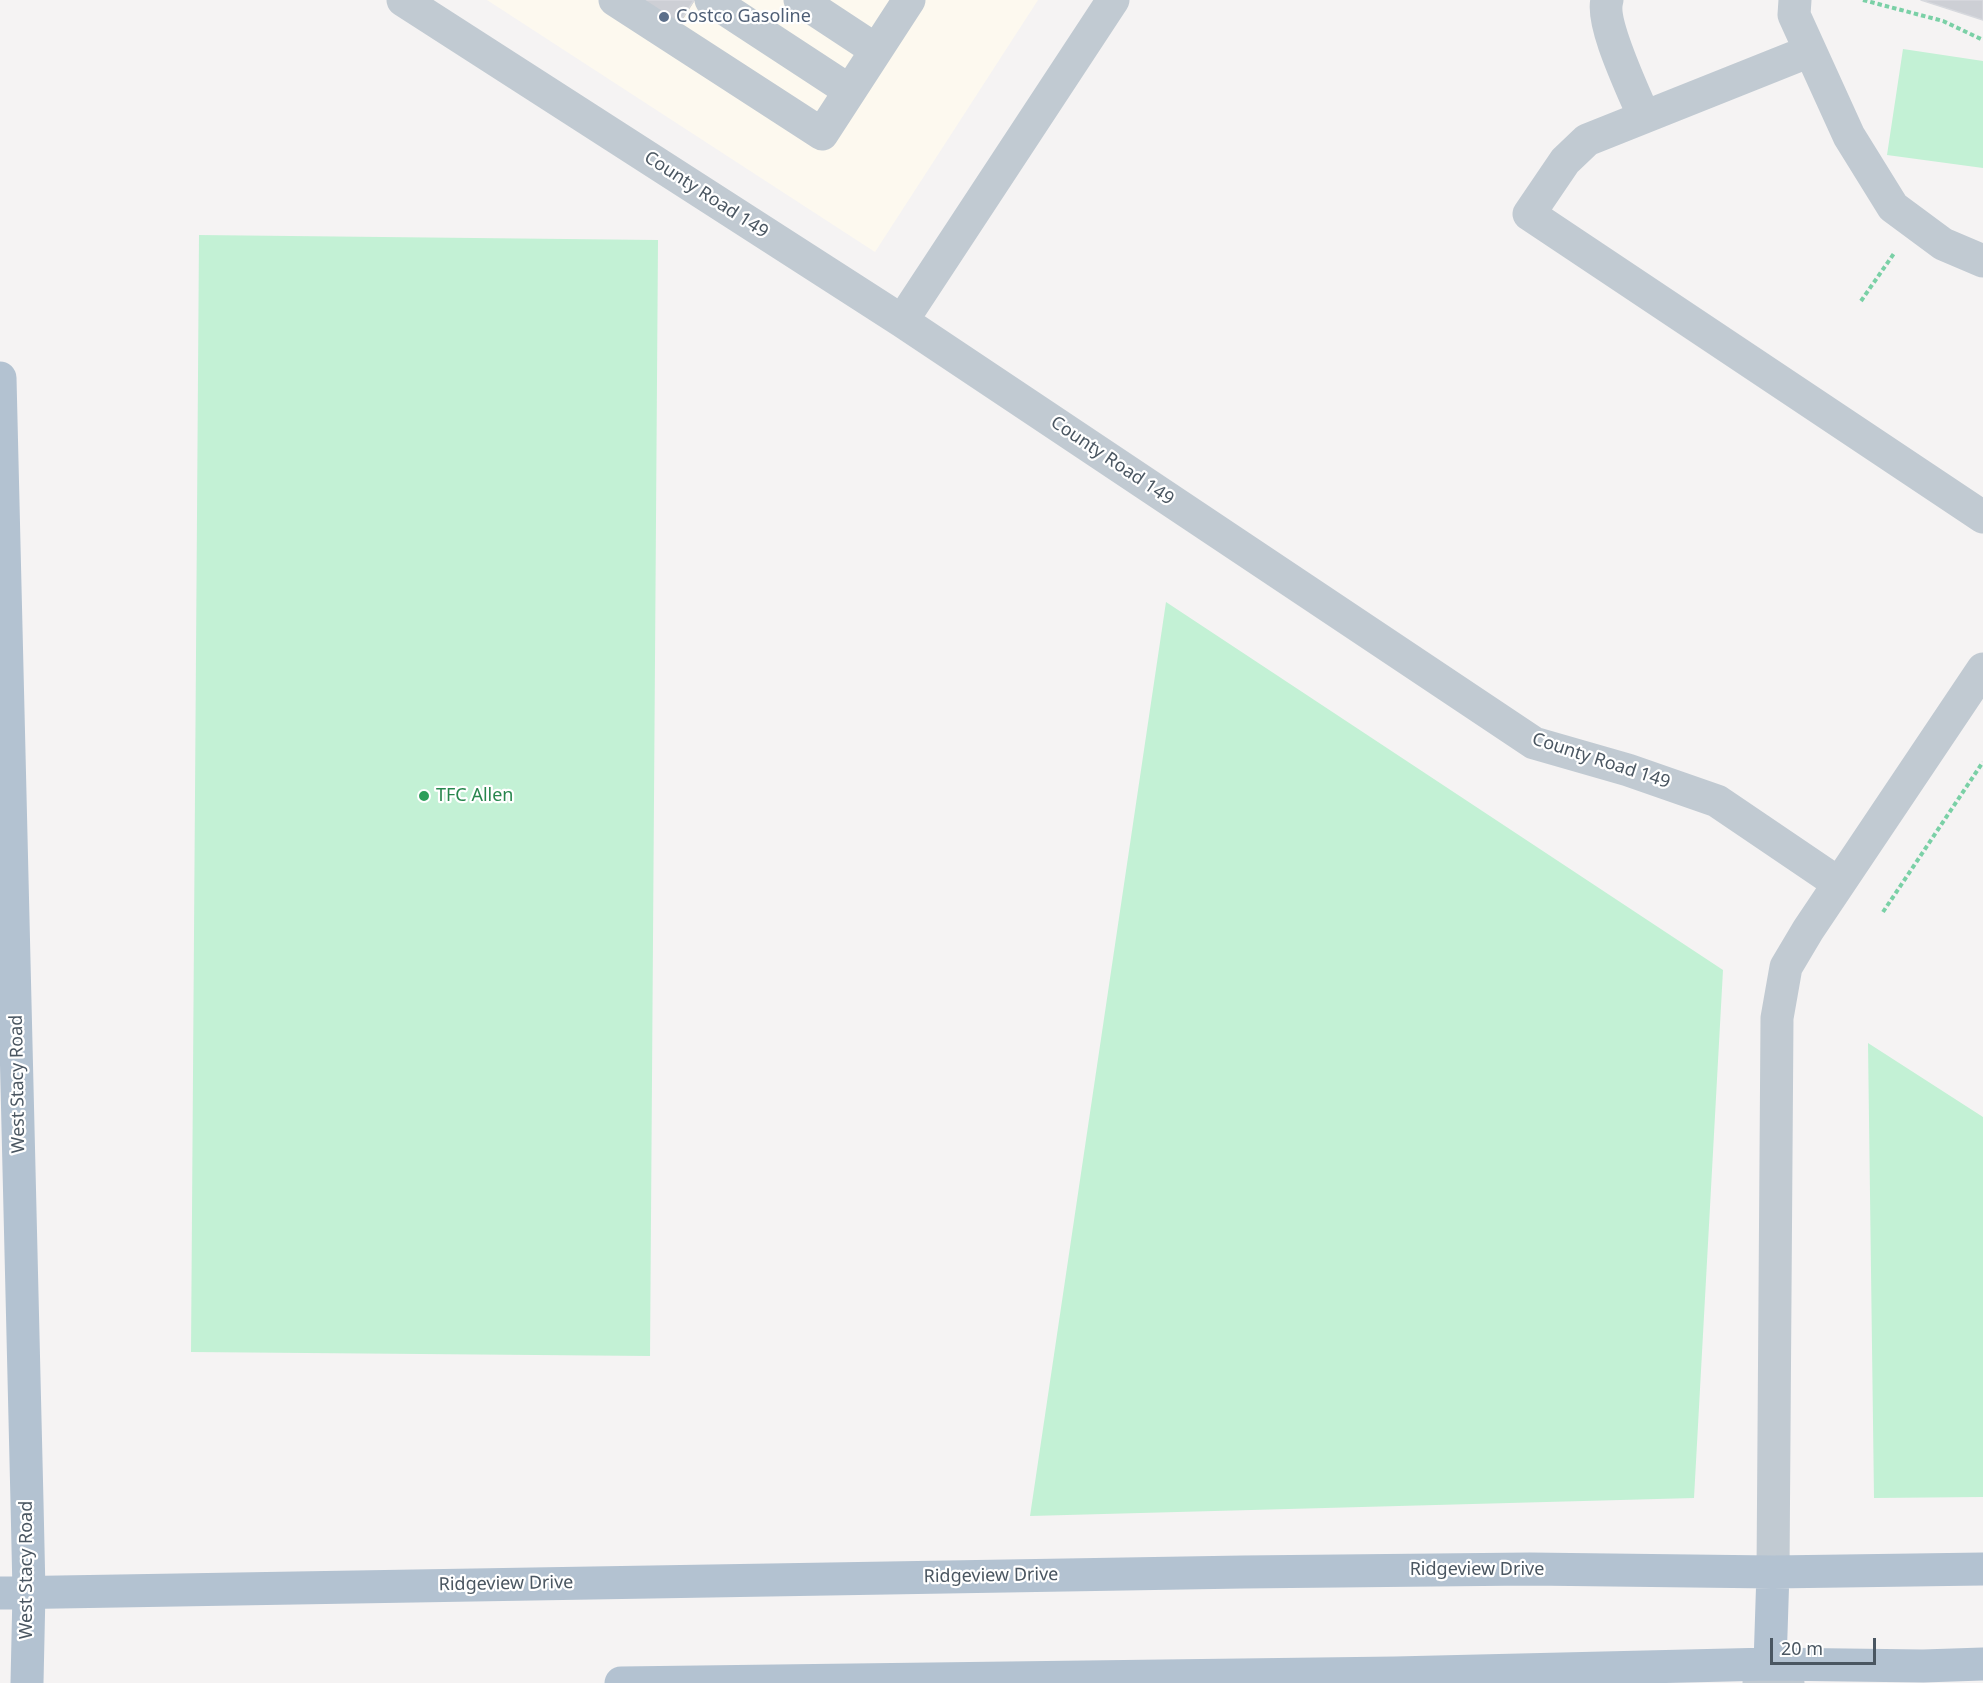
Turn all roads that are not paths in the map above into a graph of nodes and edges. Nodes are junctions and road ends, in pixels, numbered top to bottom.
1 (403, 0) edge
2 (615, 0) edge
3 (711, 0) edge
4 (800, 0) edge
5 (1113, 0) edge
6 (1607, 0) edge
7 (1795, 0) edge
8 (903, 2) edge
9 (876, 50) junction
10 (1810, 51) junction
11 (850, 91) junction
12 (1644, 117) junction
13 (1983, 261) edge
14 (902, 321) junction
15 (0, 378) edge
16 (1983, 517) edge
17 (1983, 669) edge
18 (1838, 884) junction
19 (1983, 1569) edge
20 (1773, 1572) junction
21 (14, 1593) edge
22 (1983, 1664) edge
23 (1773, 1677) edge
24 (27, 1683) edge
25 (621, 1683) edge

1 - 14 street, County Road 149
2 - 11 street
3 - 11 street
4 - 9 street
5 - 14 street
6 - 12 street
7 - 10 street
8 - 9 street
9 - 11 street
10 - 12 street
10 - 13 street
12 - 16 street
14 - 18 street, County Road 149
15 - 21 main road, West Stacy Road
17 - 18 street
18 - 20 street
19 - 20 main road, Ridgeview Drive
20 - 21 main road, Ridgeview Drive
20 - 23 main road
21 - 24 main road, West Stacy Road
22 - 23 main road
23 - 25 main road

